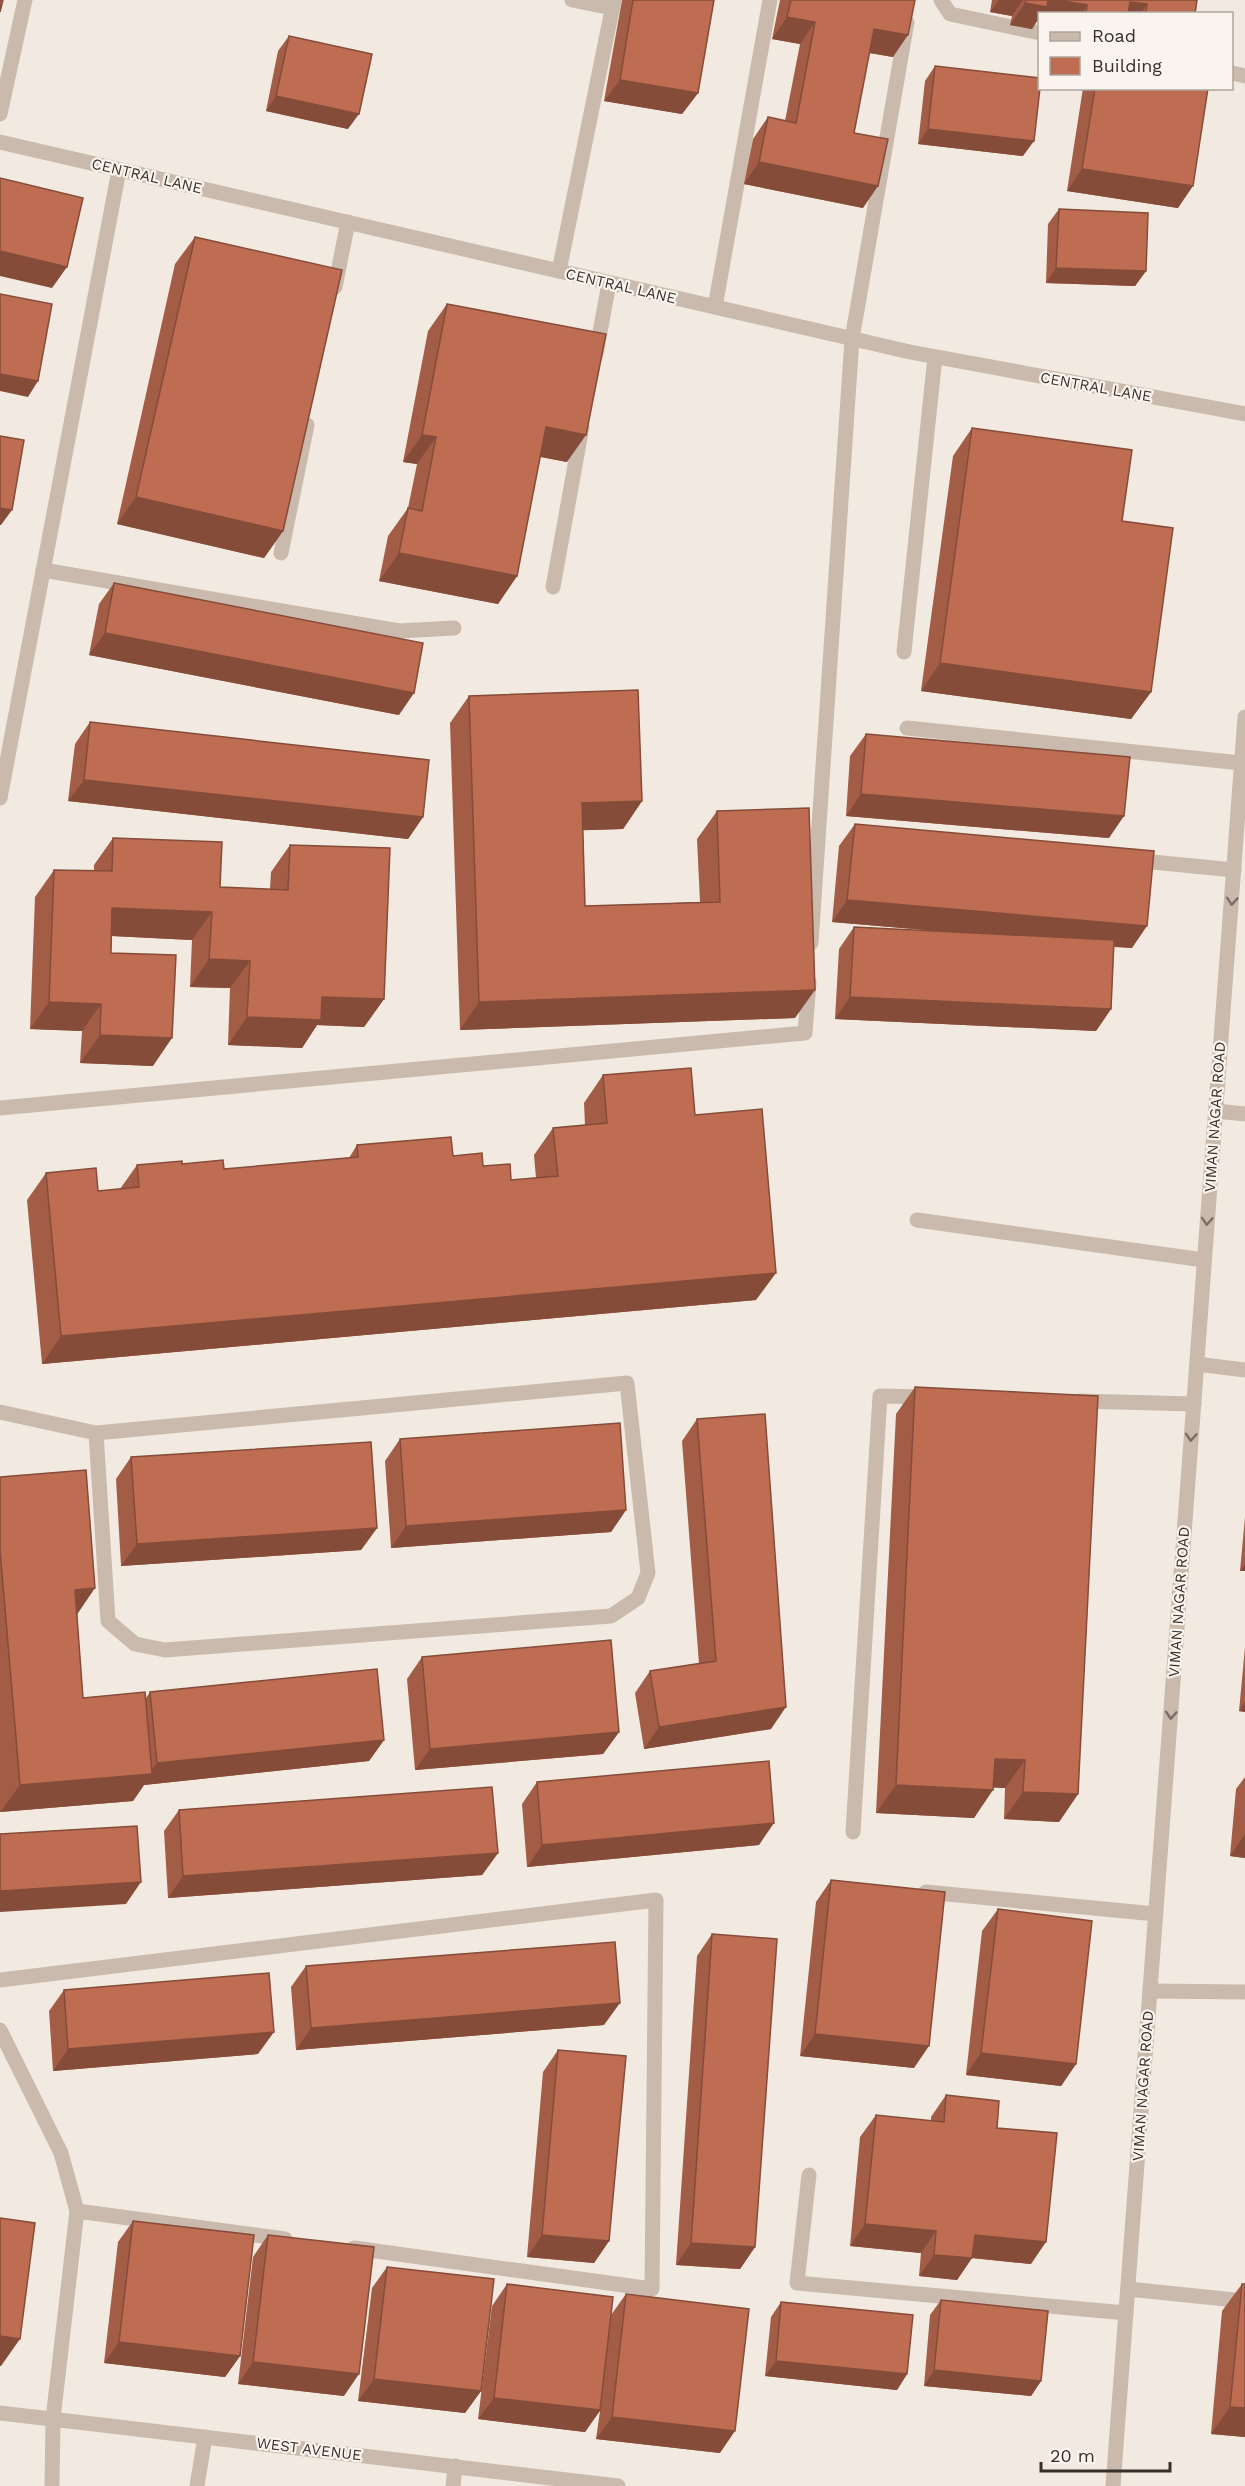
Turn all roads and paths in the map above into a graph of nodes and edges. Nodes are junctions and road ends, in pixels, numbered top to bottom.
1 (25, 0) edge
2 (572, 0) edge
3 (770, 0) edge
4 (941, 0) edge
5 (910, 3) edge
6 (613, 4) edge
7 (1038, 33) edge
8 (0, 114) edge
9 (0, 142) edge
10 (119, 170) junction
11 (348, 222) junction
12 (559, 271) junction
13 (609, 283) junction
14 (333, 297) edge
15 (715, 307) junction
16 (852, 339) junction
17 (935, 357) junction
18 (594, 365) edge
19 (585, 411) edge
20 (309, 414) edge
21 (1245, 414) edge
22 (280, 553) edge
23 (43, 570) junction
24 (553, 587) dead end
25 (454, 628) dead end
26 (904, 652) dead end
27 (1245, 717) edge
28 (907, 728) dead end
29 (1242, 763) junction
30 (0, 798) edge
31 (1116, 859) edge
32 (1234, 870) junction
33 (0, 1108) edge
34 (1216, 1111) junction
35 (1245, 1114) edge
36 (917, 1220) dead end
37 (1204, 1260) junction
38 (1197, 1364) junction
39 (1245, 1370) edge
40 (939, 1397) edge
41 (1069, 1400) edge
42 (1194, 1404) junction
43 (0, 1412) edge
44 (96, 1433) junction
45 (854, 1832) dead end
46 (908, 1890) edge
47 (1156, 1914) junction
48 (0, 1980) edge
49 (1150, 1991) junction
50 (1245, 1992) edge
51 (0, 2030) edge
52 (810, 2175) dead end
53 (78, 2211) junction
54 (300, 2241) edge
55 (335, 2246) edge
56 (1128, 2289) junction
57 (1245, 2301) edge
58 (1126, 2313) junction
59 (0, 2413) edge
60 (53, 2419) junction
61 (205, 2437) junction
62 (455, 2466) junction
63 (516, 2480) edge
64 (51, 2486) edge
65 (197, 2486) edge
66 (453, 2486) edge
67 (618, 2486) edge
68 (1113, 2486) edge

1 - 8 street
2 - 6 street
3 - 15 street
4 - 7 street
5 - 16 street
6 - 12 street
9 - 10 street, CENTRAL LANE
10 - 11 street, CENTRAL LANE
10 - 23 street
11 - 12 street, CENTRAL LANE
11 - 14 street
12 - 13 street, CENTRAL LANE
13 - 15 street, CENTRAL LANE
13 - 18 street
15 - 16 street, CENTRAL LANE
16 - 17 street, CENTRAL LANE
16 - 33 street
17 - 21 street, CENTRAL LANE
17 - 26 street
19 - 24 street
20 - 22 street
23 - 25 street
23 - 30 street
27 - 29 street, VIMAN NAGAR ROAD
28 - 29 street
29 - 32 street, VIMAN NAGAR ROAD
31 - 32 street
32 -> 34 street, VIMAN NAGAR ROAD
34 - 35 street
34 -> 37 street, VIMAN NAGAR ROAD
36 - 37 street
37 - 38 street, VIMAN NAGAR ROAD
38 - 39 street
38 - 42 street, VIMAN NAGAR ROAD
40 - 45 street
41 - 42 street
42 -> 47 street, VIMAN NAGAR ROAD
43 - 44 street
44 - 44 street
46 - 47 street
47 - 49 street, VIMAN NAGAR ROAD
48 - 55 street
49 - 50 street
49 - 56 street, VIMAN NAGAR ROAD
51 - 53 street
52 - 58 street
53 - 54 street
53 - 60 street
56 - 57 street
56 - 58 street, VIMAN NAGAR ROAD
58 - 68 street, VIMAN NAGAR ROAD
59 - 60 street, WEST AVENUE
60 - 61 street, WEST AVENUE
60 - 64 street
61 - 62 street, WEST AVENUE
61 - 65 street
62 - 63 street, WEST AVENUE
62 - 66 street
63 - 67 street, WEST AVENUE

